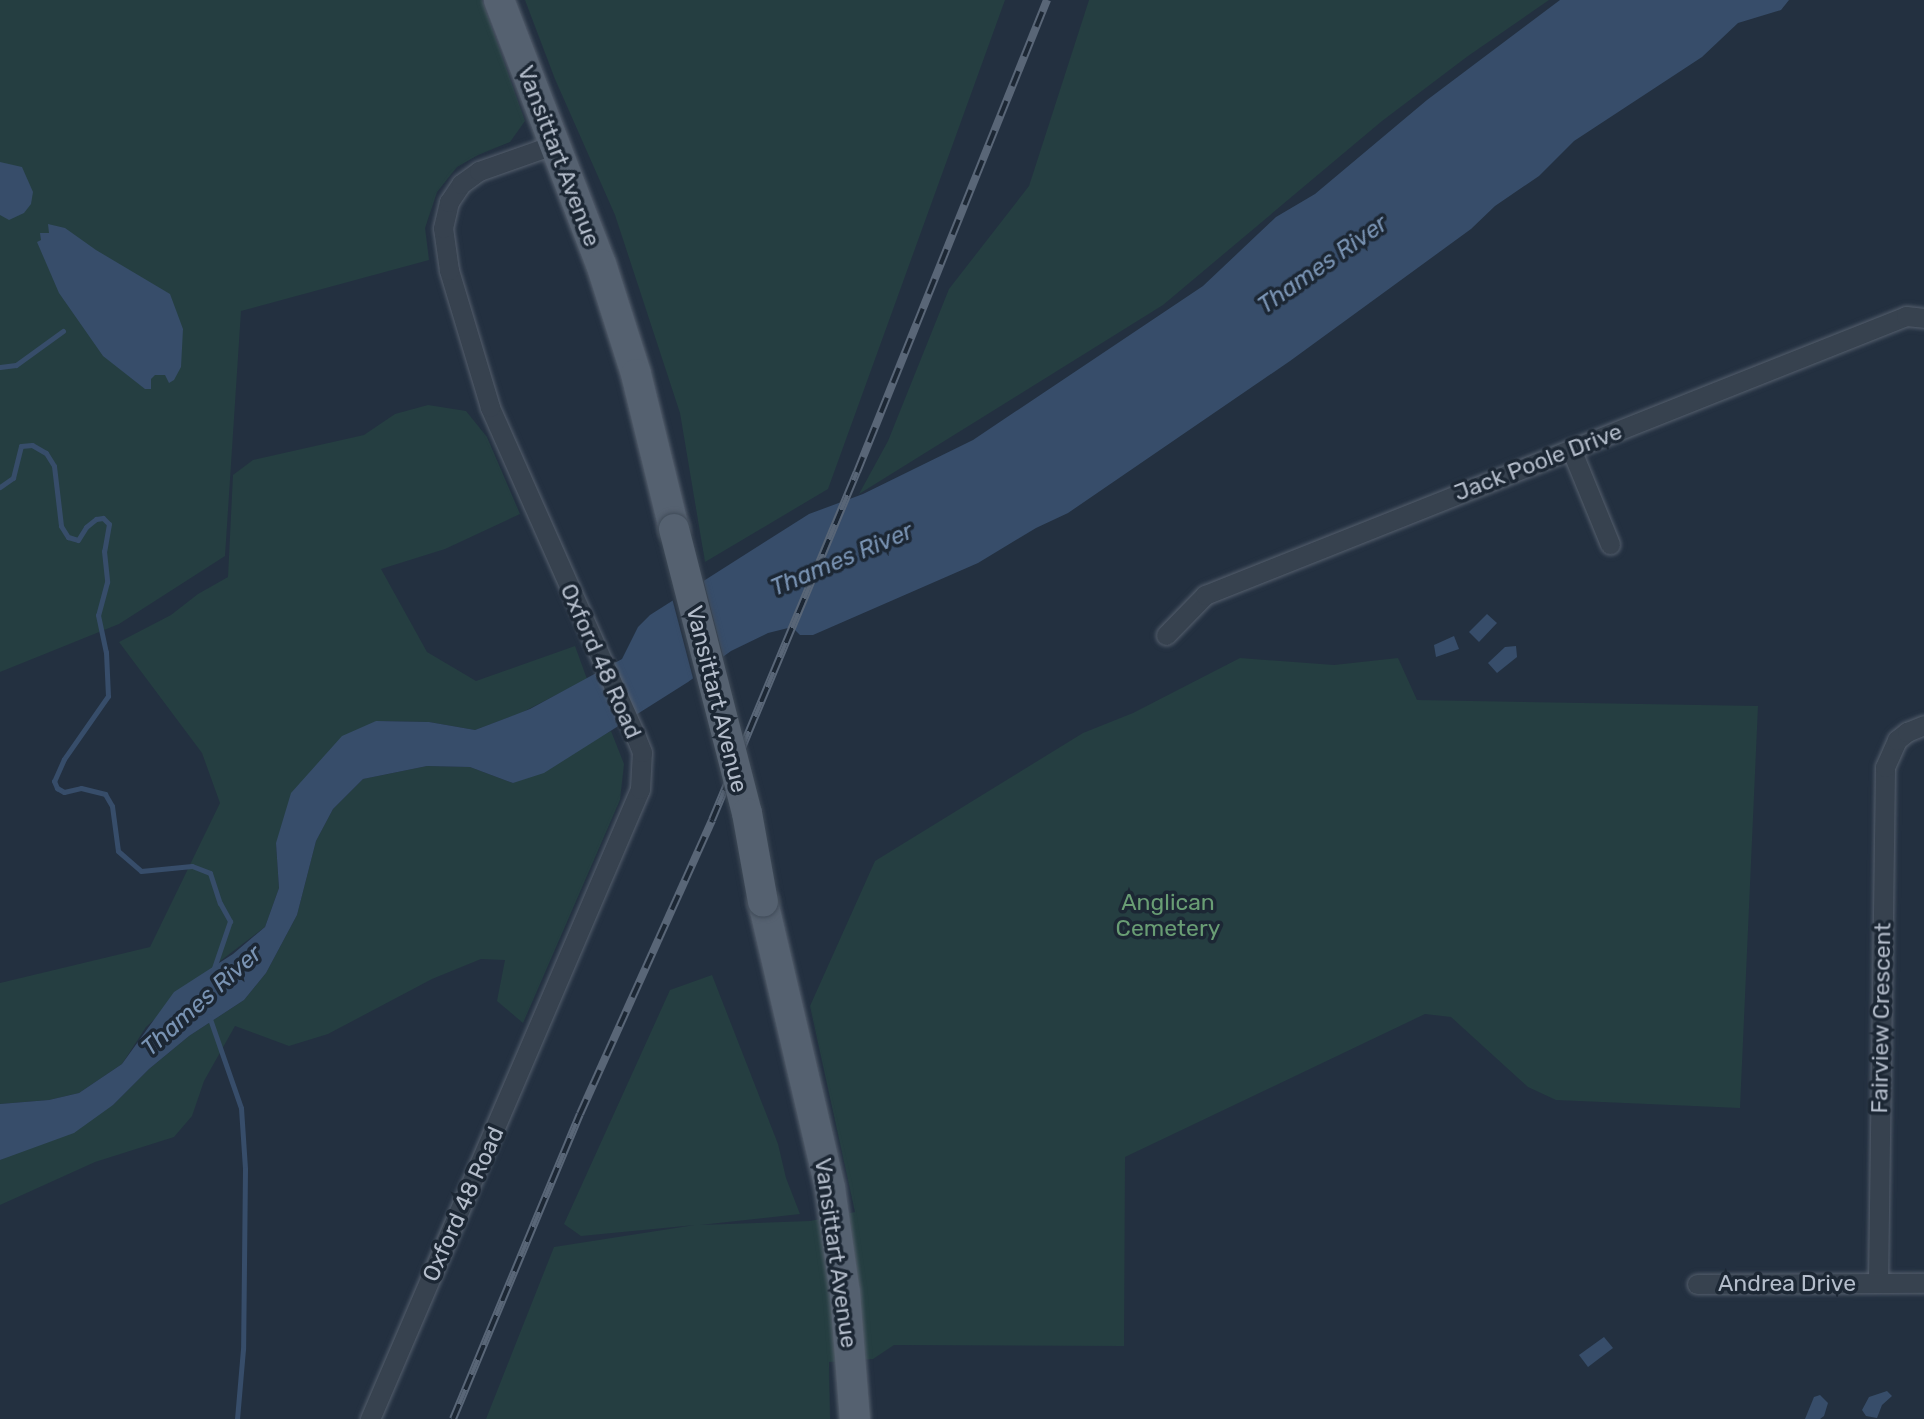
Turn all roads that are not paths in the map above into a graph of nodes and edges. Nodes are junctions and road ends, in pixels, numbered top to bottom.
1 (499, 0) edge
2 (553, 145) junction
3 (1924, 318) edge
4 (1571, 449) junction
5 (1610, 544) dead end
6 (1166, 635) dead end
7 (1924, 725) edge
8 (1878, 1283) junction
9 (1924, 1283) edge
10 (1696, 1284) dead end
11 (370, 1419) edge
12 (855, 1419) edge

1 - 2 main road, Vansittart Avenue
2 - 11 street, Oxford 48 Road
2 - 12 main road, Vansittart Avenue, bridge
3 - 4 street, Jack Poole Drive
4 - 5 street
4 - 6 street, Jack Poole Drive
7 - 8 street, Fairview Crescent
8 - 9 street
8 - 10 street, Andrea Drive

